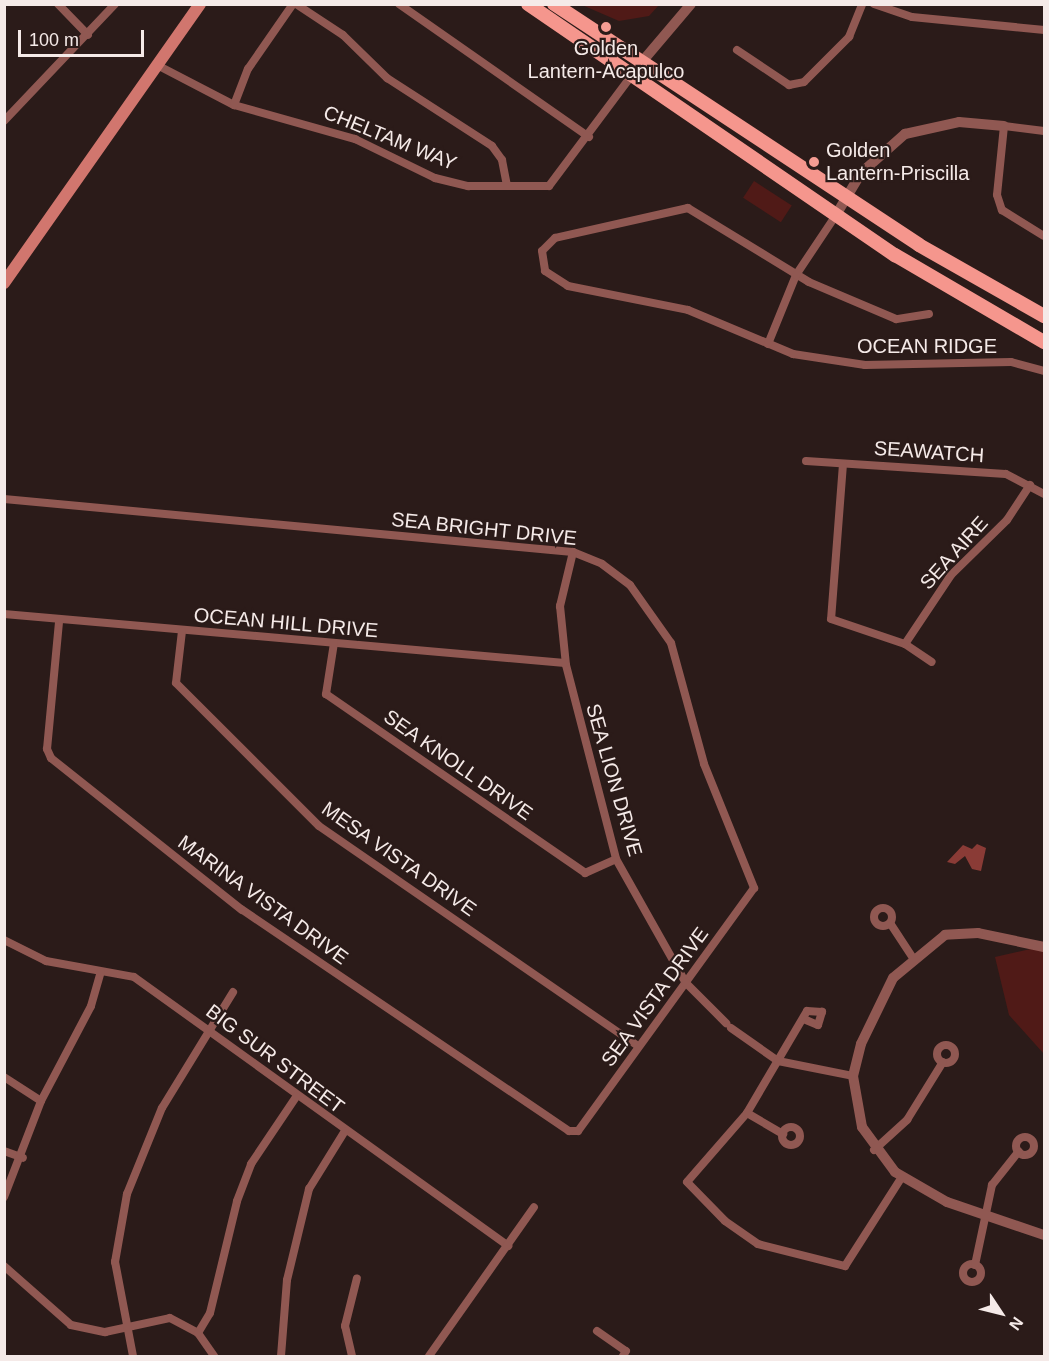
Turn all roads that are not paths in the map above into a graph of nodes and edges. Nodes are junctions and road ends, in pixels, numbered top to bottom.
1 (57, 4) edge
2 (116, 4) edge
3 (200, 4) edge
4 (294, 4) edge
5 (399, 4) edge
6 (528, 4) edge
7 (554, 4) edge
8 (691, 4) edge
9 (862, 4) edge
10 (874, 4) edge
11 (1044, 30) edge
12 (88, 35) junction
13 (737, 50) dead end
14 (641, 63) junction
15 (157, 64) junction
16 (632, 75) junction
17 (234, 105) junction
18 (4, 121) edge
19 (1004, 126) junction
20 (1044, 131) edge
21 (589, 137) junction
22 (507, 185) junction
23 (847, 197) junction
24 (836, 215) junction
25 (1044, 236) edge
26 (796, 275) junction
27 (4, 283) edge
28 (929, 314) dead end
29 (1044, 316) edge
30 (1044, 342) edge
31 (768, 344) junction
32 (1044, 371) edge
33 (806, 461) dead end
34 (843, 464) junction
35 (1030, 485) junction
36 (1044, 494) edge
37 (4, 499) edge
38 (573, 552) junction
39 (4, 614) edge
40 (60, 621) junction
41 (182, 631) junction
42 (334, 643) junction
43 (905, 644) junction
44 (932, 662) dead end
45 (565, 663) junction
46 (616, 859) junction
47 (752, 880) joint
48 (890, 923) dead end
49 (4, 940) edge
50 (1044, 947) edge
51 (913, 958) junction
52 (101, 972) junction
53 (686, 983) junction
54 (232, 992) dead end
55 (806, 1020) dead end
56 (209, 1030) junction
57 (638, 1046) junction
58 (778, 1061) junction
59 (943, 1062) dead end
60 (853, 1076) junction
61 (4, 1077) edge
62 (296, 1097) junction
63 (41, 1101) junction
64 (747, 1113) junction
65 (345, 1131) junction
66 (578, 1131) joint
67 (783, 1134) dead end
68 (874, 1150) junction
69 (4, 1151) edge
70 (1019, 1151) dead end
71 (22, 1158) junction
72 (902, 1177) junction
73 (4, 1197) edge
74 (534, 1207) dead end
75 (987, 1214) junction
76 (1044, 1235) edge
77 (508, 1246) junction
78 (975, 1265) dead end
79 (4, 1266) edge
80 (357, 1278) dead end
81 (124, 1328) junction
82 (597, 1331) dead end
83 (198, 1333) junction
84 (133, 1356) edge
85 (214, 1356) edge
86 (280, 1356) edge
87 (352, 1356) edge
88 (429, 1356) edge
89 (623, 1356) edge

1 - 12 street
2 - 12 street
3 - 15 main road
4 - 17 street
4 - 22 street
5 - 21 street
6 - 16 main road
7 - 14 main road
8 - 14 street
9 - 13 street
10 - 11 street
12 - 18 street
14 - 16 street
14 - 23 main road
15 - 17 street, CHELTAM WAY
15 - 27 main road
16 - 21 street
16 - 24 main road
17 - 22 street, CHELTAM WAY
19 - 20 street
19 - 23 street
19 - 25 street
21 - 22 street, CHELTAM WAY
23 - 24 street
23 - 29 main road
24 - 26 street
24 - 30 main road
26 - 28 street
26 - 31 street
26 - 31 street, OCEAN RIDGE
31 - 32 street, OCEAN RIDGE
33 - 34 street, SEAWATCH
34 - 35 street, SEAWATCH
34 - 43 street
35 - 36 street, SEAWATCH
35 - 43 street, SEA AIRE
37 - 38 street, SEA BRIGHT DRIVE
38 - 45 street, SEA LION DRIVE
38 - 47 street, SEA BRIGHT DRIVE
39 - 40 street, OCEAN HILL DRIVE
40 - 41 street, OCEAN HILL DRIVE
40 - 66 street, MARINA VISTA DRIVE
41 - 42 street, OCEAN HILL DRIVE
41 - 57 street, MESA VISTA DRIVE
42 - 45 street, OCEAN HILL DRIVE
42 - 46 street, SEA KNOLL DRIVE
43 - 44 street
45 - 46 street, SEA LION DRIVE
46 - 53 street, SEA LION DRIVE
47 - 53 street, SEA VISTA DRIVE
48 - 51 street
49 - 52 street, BIG SUR STREET
50 - 51 street
51 - 60 street
52 - 56 street, BIG SUR STREET
52 - 63 street
53 - 57 street, SEA VISTA DRIVE
53 - 58 street, SEA LION DRIVE
54 - 56 street
55 - 58 street
56 - 62 street, BIG SUR STREET
56 - 81 street
57 - 66 street, SEA VISTA DRIVE
58 - 60 street, SEA LION DRIVE
58 - 64 street
59 - 68 street
60 - 68 street
61 - 63 street
62 - 65 street, BIG SUR STREET
62 - 83 street
63 - 71 street
64 - 67 street
64 - 72 street
65 - 77 street, BIG SUR STREET
65 - 86 street
68 - 72 street
69 - 71 street
70 - 75 street
71 - 73 street
72 - 75 street
74 - 77 street
75 - 76 street
75 - 78 street
77 - 88 street
79 - 81 street
80 - 87 street
81 - 83 street
81 - 84 street
82 - 89 street
83 - 85 street

